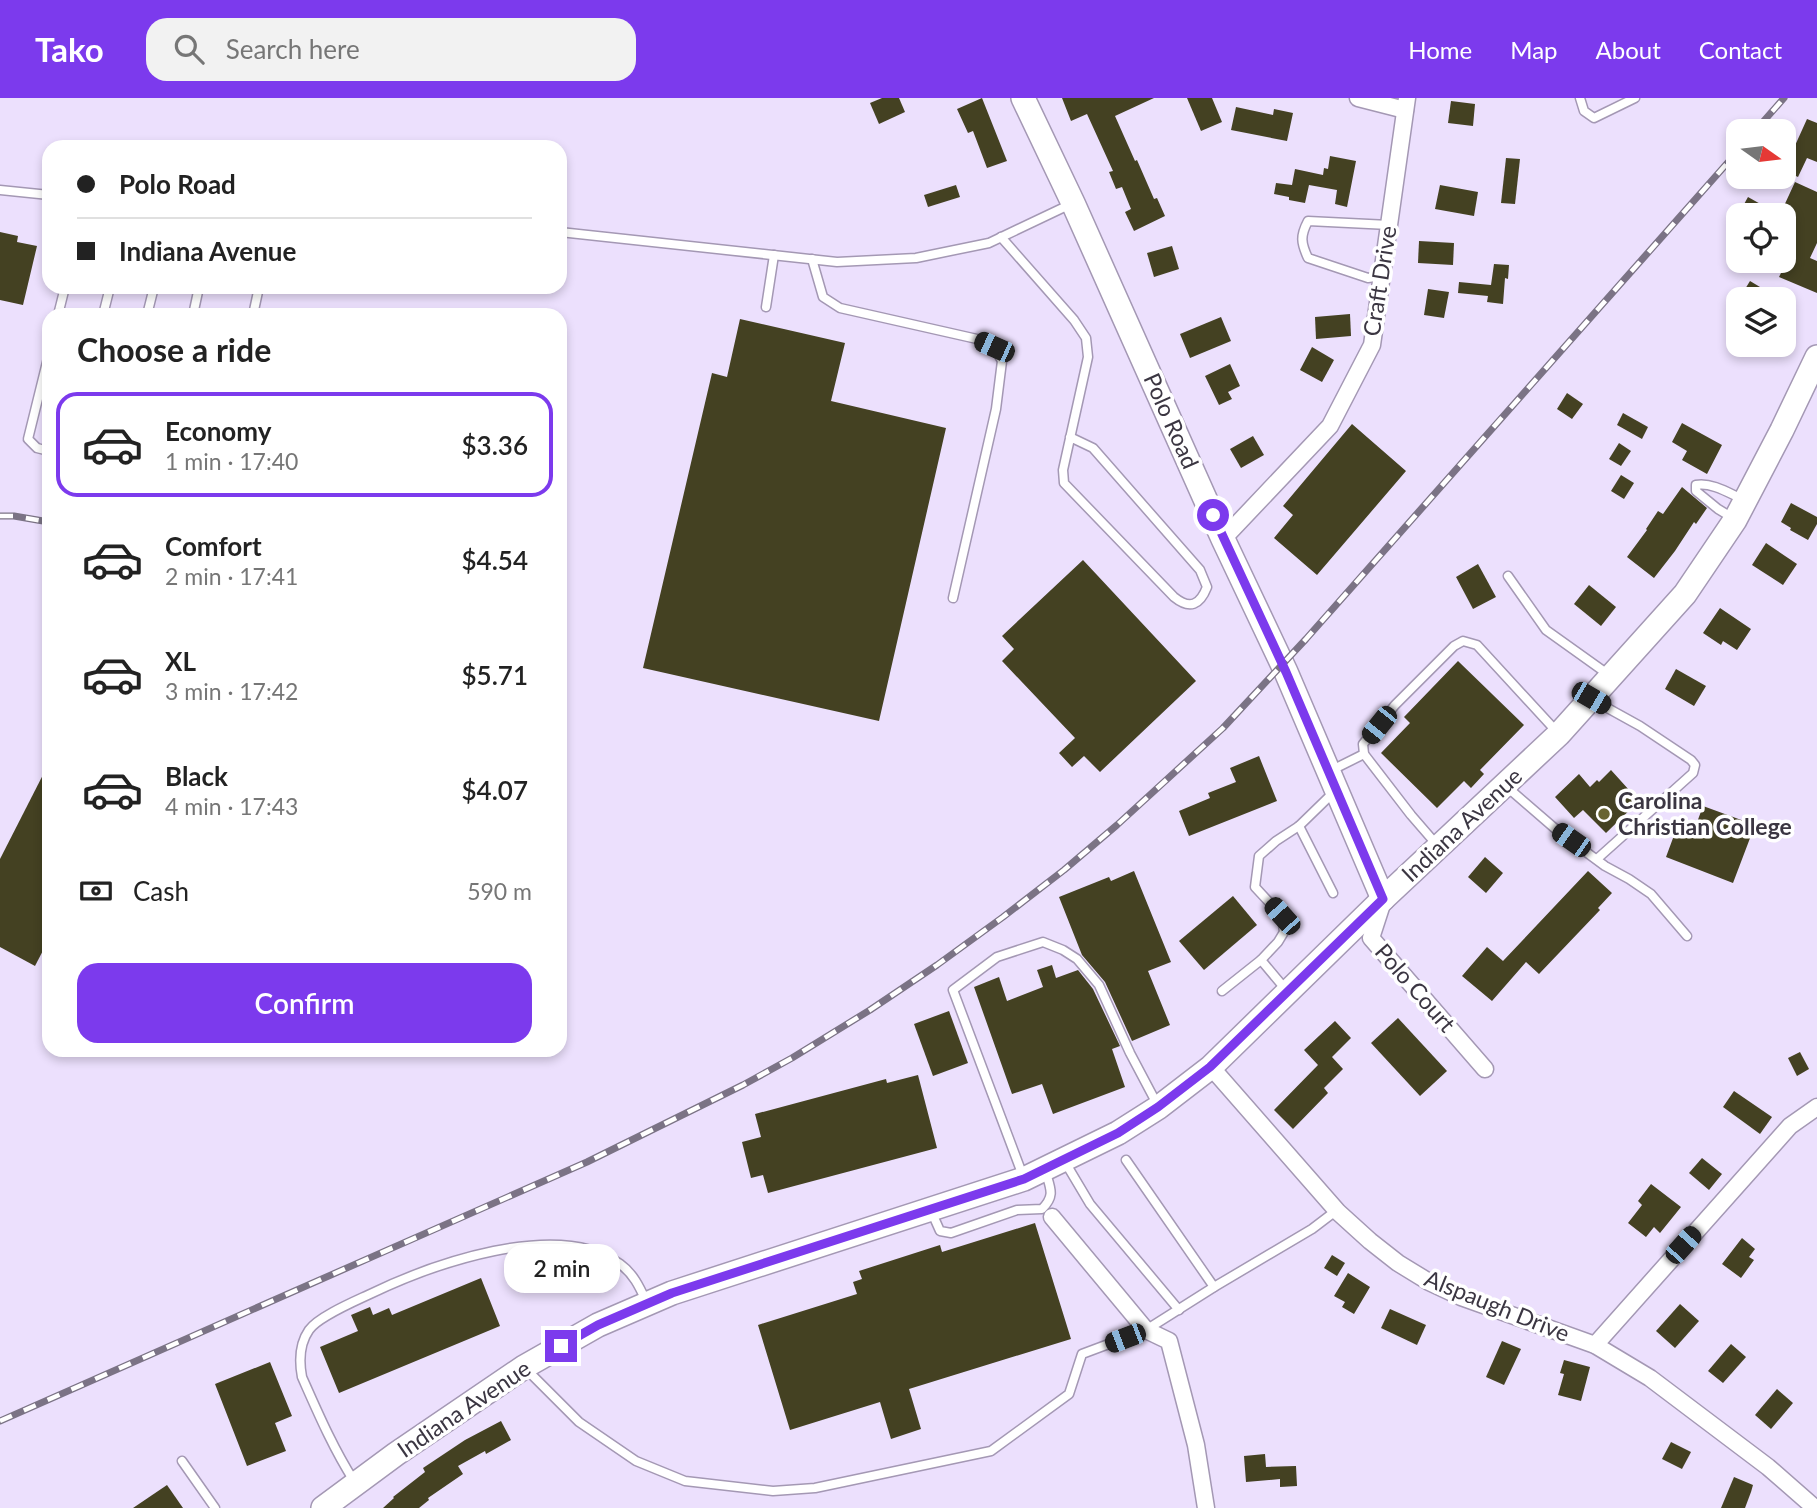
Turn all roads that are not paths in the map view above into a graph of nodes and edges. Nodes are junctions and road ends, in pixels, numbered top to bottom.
1 (1023, 98) edge
2 (1358, 98) edge
3 (1580, 98) edge
4 (1635, 98) edge
5 (1406, 104) edge
6 (0, 190) edge
7 (42, 194) edge
8 (1073, 202) junction
9 (1389, 225) junction
10 (567, 233) edge
11 (1001, 237) junction
12 (774, 255) junction
13 (813, 259) junction
14 (1381, 276) junction
15 (766, 307) dead end
16 (1817, 357) edge
17 (42, 382) edge
18 (1070, 437) junction
19 (42, 450) edge
20 (1740, 510) junction
21 (1223, 539) junction
22 (1508, 576) dead end
23 (953, 598) dead end
24 (1611, 677) junction
25 (1591, 698) junction
26 (1559, 734) junction
27 (1364, 754) junction
28 (1333, 780) junction
29 (1505, 785) junction
30 (1299, 826) junction
31 (1439, 847) junction
32 (1597, 859) junction
33 (1333, 893) dead end
34 (1383, 899) junction
35 (1687, 936) dead end
36 (1261, 960) junction
37 (1222, 991) dead end
38 (1288, 992) junction
39 (1210, 1067) junction
40 (1486, 1069) dead end
41 (1158, 1107) junction
42 (1817, 1107) edge
43 (1126, 1160) dead end
44 (1044, 1169) junction
45 (931, 1210) junction
46 (1337, 1210) junction
47 (1052, 1217) dead end
48 (1213, 1287) junction
49 (648, 1304) junction
50 (1178, 1310) junction
51 (1146, 1330) junction
52 (1595, 1345) junction
53 (524, 1367) junction
54 (182, 1461) dead end
55 (356, 1483) junction
56 (215, 1508) edge
57 (323, 1508) edge
58 (1206, 1508) edge
59 (1815, 1508) edge

1 - 8 main road, Polo Road
2 - 5 street
3 - 4 lane
5 - 9 street, Craft Drive
6 - 7 lane
8 - 11 lane
8 - 21 main road, Polo Road
9 - 14 street, Craft Drive
9 - 14 lane
10 - 12 lane
11 - 13 lane
11 - 18 lane
12 - 13 lane
12 - 15 lane
13 - 23 lane
14 - 21 street, Craft Drive
16 - 20 main road, Indiana Avenue
17 - 19 lane
18 - 18 lane
20 - 20 lane
20 - 24 main road, Indiana Avenue
21 - 28 main road, Polo Road
22 - 24 lane
24 - 25 main road, Indiana Avenue
25 - 26 main road, Indiana Avenue
25 - 32 lane
26 - 27 lane
26 - 29 main road, Indiana Avenue
27 - 28 lane
27 - 31 lane
28 - 30 lane
28 - 34 main road, Polo Road
29 - 31 main road, Indiana Avenue
29 - 32 lane
30 - 33 lane
30 - 36 lane
31 - 34 main road, Indiana Avenue
32 - 35 lane
34 - 38 main road, Indiana Avenue
34 - 40 street, Polo Court
36 - 37 lane
36 - 38 lane
38 - 39 main road, Indiana Avenue
39 - 41 main road, Indiana Avenue
39 - 46 street, Alspaugh Drive
41 - 44 main road, Indiana Avenue
41 - 44 lane
42 - 52 street
43 - 48 lane
44 - 45 main road, Indiana Avenue
44 - 45 lane
44 - 50 lane
45 - 49 main road, Indiana Avenue
46 - 48 lane
46 - 52 street, Alspaugh Drive
47 - 51 street
48 - 50 lane
49 - 53 main road, Indiana Avenue
49 - 55 lane
50 - 51 lane
51 - 53 lane
51 - 58 street
52 - 59 street, Alspaugh Drive
53 - 55 main road, Indiana Avenue
54 - 56 lane
55 - 57 main road, Indiana Avenue

